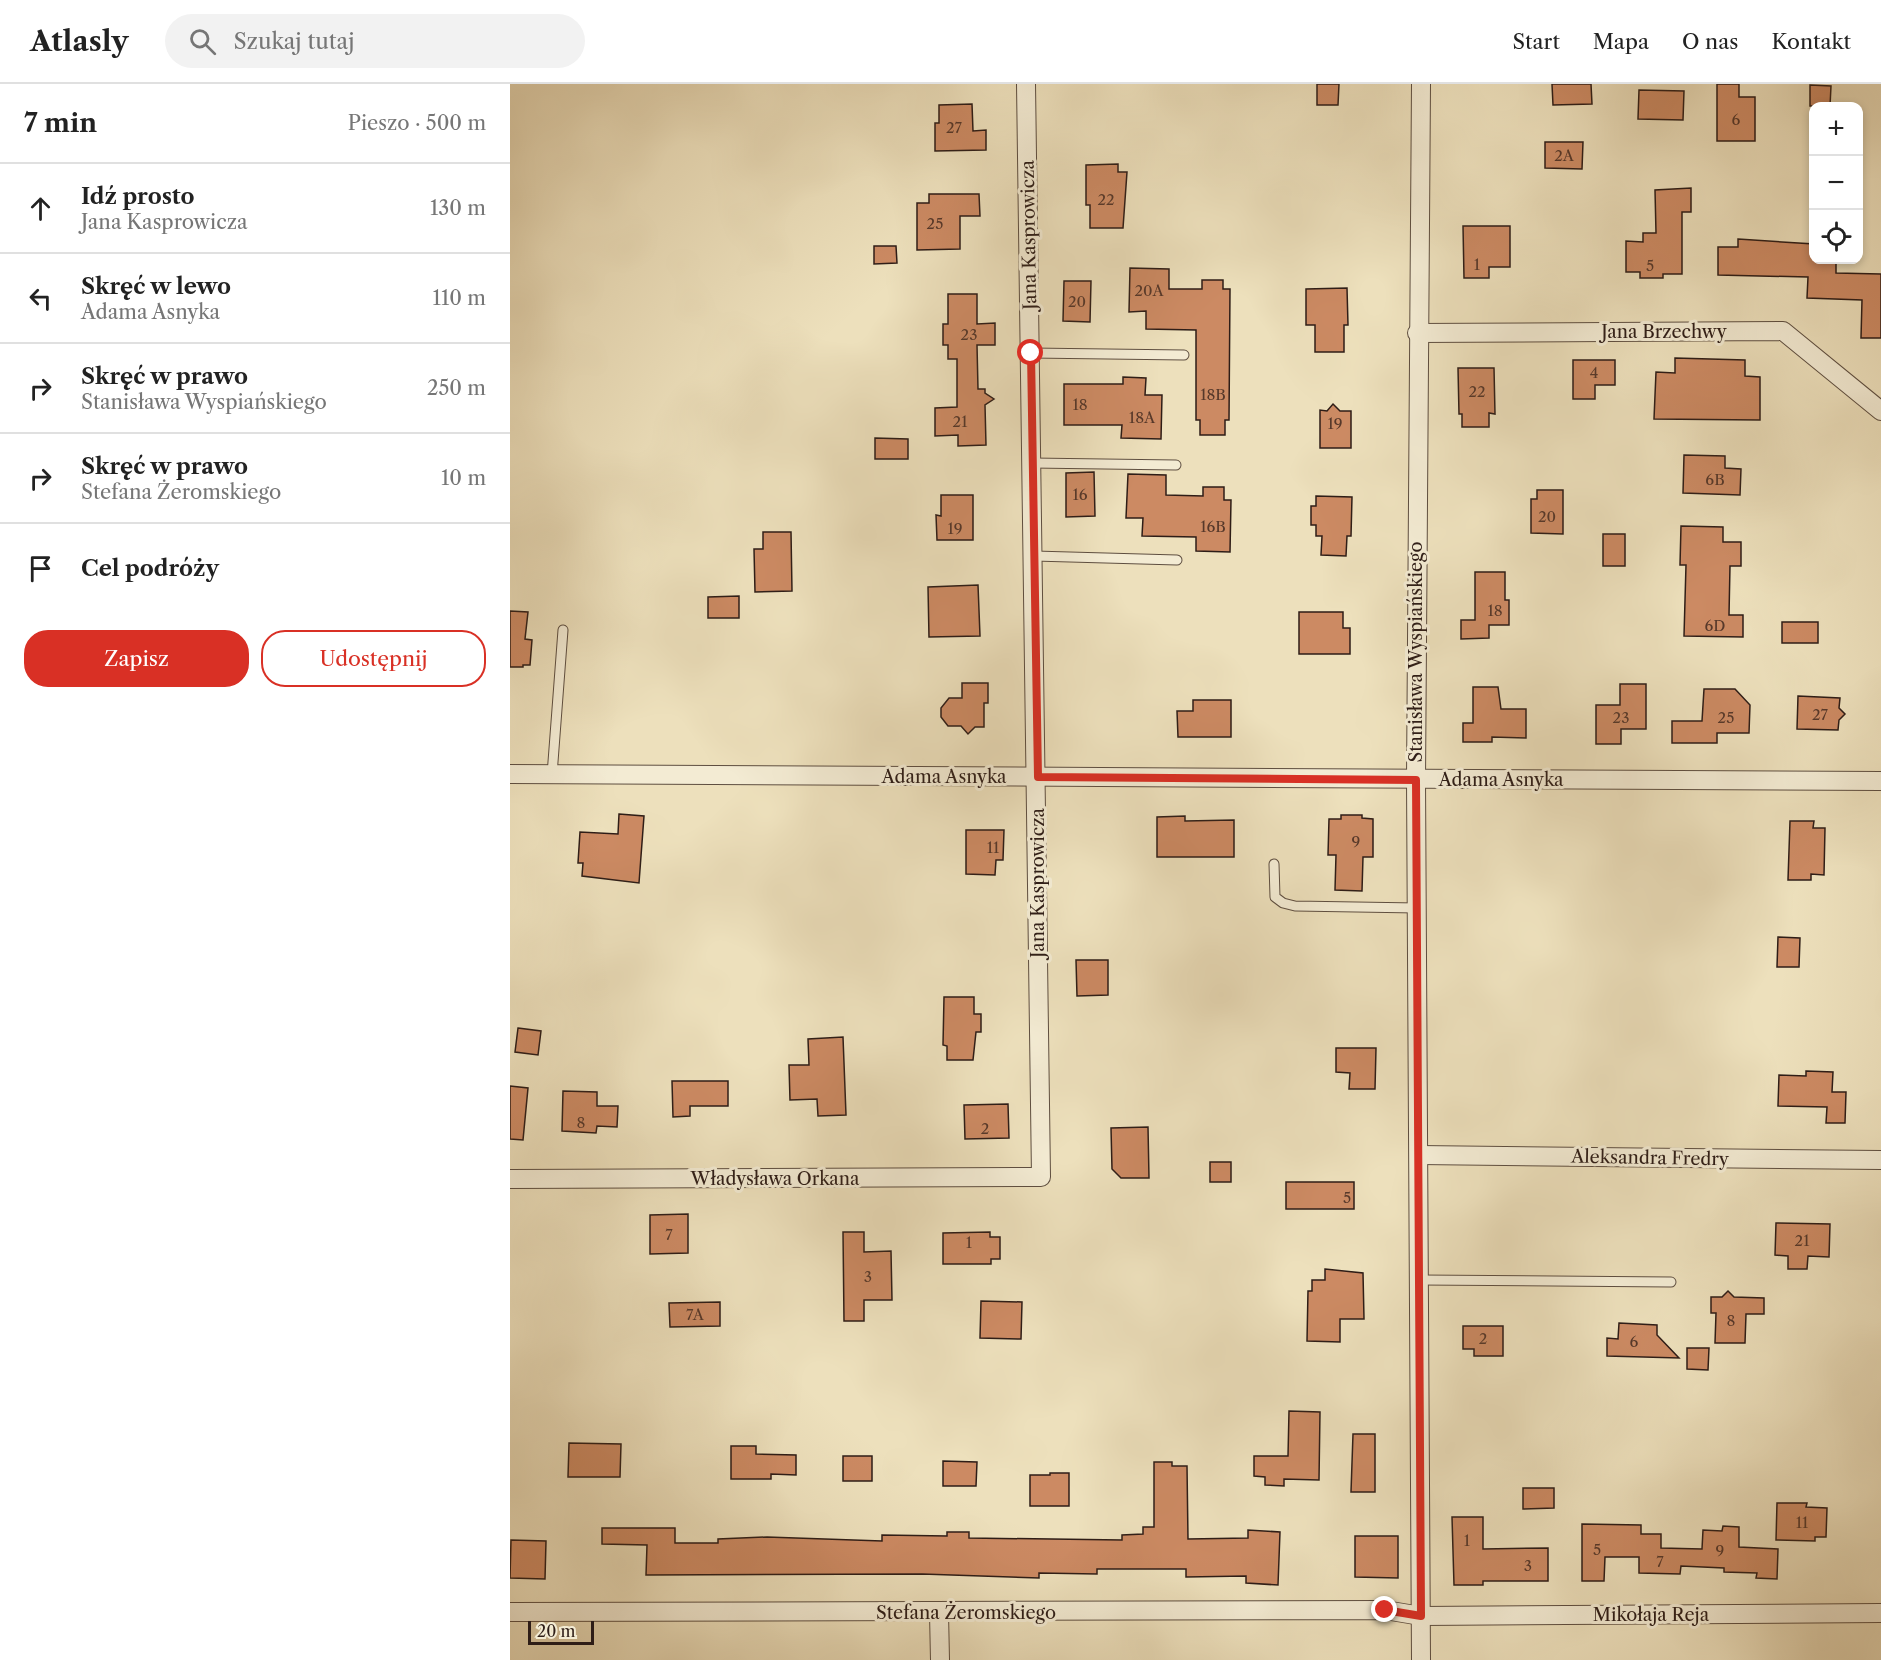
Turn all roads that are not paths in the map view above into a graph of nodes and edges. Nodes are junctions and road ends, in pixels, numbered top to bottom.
1 (1026, 84) edge
2 (1421, 84) edge
3 (1417, 333) junction
4 (1031, 353) junction
5 (1184, 355) dead end
6 (1881, 411) edge
7 (1032, 463) junction
8 (1176, 465) dead end
9 (1034, 556) junction
10 (1177, 560) dead end
11 (563, 630) dead end
12 (510, 774) edge
13 (552, 775) junction
14 (1038, 777) junction
15 (1416, 780) junction
16 (1881, 781) edge
17 (1274, 864) dead end
18 (1417, 908) junction
19 (1419, 1155) junction
20 (1881, 1160) edge
21 (1041, 1177) joint
22 (510, 1179) edge
23 (1420, 1280) junction
24 (1671, 1282) dead end
25 (510, 1612) edge
26 (939, 1613) junction
27 (1881, 1613) edge
28 (1421, 1616) junction
29 (940, 1660) edge
30 (1421, 1660) edge

1 - 4 street, Jana Kasprowicza
2 - 3 street, Stanisława Wyspiańskiego
3 - 6 street, Jana Brzechwy
3 - 15 street, Stanisława Wyspiańskiego
4 - 5 lane
4 - 7 street, Jana Kasprowicza
7 - 8 lane
7 - 9 street, Jana Kasprowicza
9 - 10 lane
9 - 14 street, Jana Kasprowicza
11 - 13 lane
12 - 13 street, Adama Asnyka
13 - 14 street, Adama Asnyka
14 - 15 street, Adama Asnyka
14 - 21 street, Jana Kasprowicza
15 - 16 street, Adama Asnyka
15 - 18 street, Stanisława Wyspiańskiego
17 - 18 lane
18 - 19 street, Stanisława Wyspiańskiego
19 - 20 street, Aleksandra Fredry
19 - 23 street, Stanisława Wyspiańskiego
21 - 22 street, Władysława Orkana
23 - 24 lane
23 - 28 street, Stanisława Wyspiańskiego
25 - 26 street, Stefana Żeromskiego
26 - 28 street, Stefana Żeromskiego
26 - 29 street
27 - 28 street, Mikołaja Reja
28 - 30 street, Stanisława Wyspiańskiego

